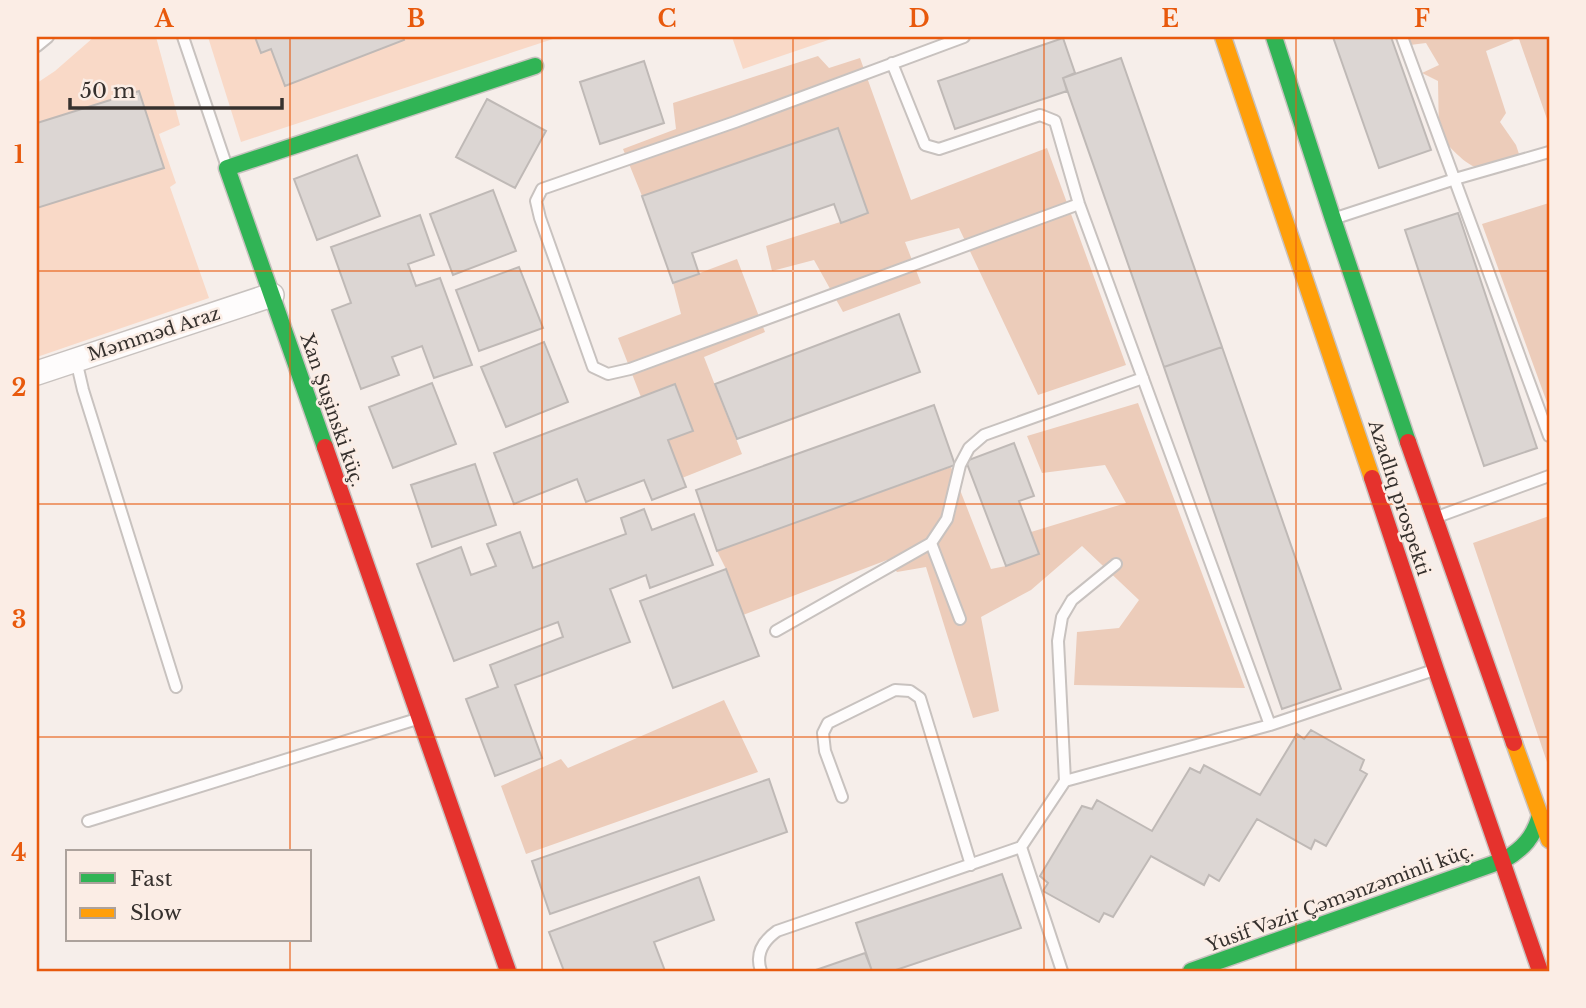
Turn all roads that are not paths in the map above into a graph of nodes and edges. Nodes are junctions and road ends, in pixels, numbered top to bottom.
1 (48, 37) edge
2 (183, 37) edge
3 (964, 37) edge
4 (1223, 37) edge
5 (1274, 37) edge
6 (1402, 37) edge
7 (37, 47) edge
8 (892, 64) junction
9 (535, 66) dead end
10 (1549, 152) edge
11 (228, 168) junction
12 (1455, 179) junction
13 (1079, 204) junction
14 (1333, 219) junction
15 (272, 295) junction
16 (76, 360) junction
17 (37, 373) edge
18 (1143, 378) junction
19 (1549, 436) edge
20 (1549, 476) edge
21 (1434, 518) junction
22 (931, 543) junction
23 (1116, 564) dead end
24 (960, 619) dead end
25 (776, 631) dead end
26 (1436, 670) junction
27 (176, 687) dead end
28 (419, 718) junction
29 (1270, 724) junction
30 (1065, 781) junction
31 (842, 797) dead end
32 (1541, 815) junction
33 (88, 821) dead end
34 (1549, 840) edge
35 (1021, 847) junction
36 (1502, 861) junction
37 (971, 865) junction
38 (508, 971) edge
39 (761, 971) edge
40 (1062, 971) edge
41 (1191, 971) edge
42 (1540, 971) edge

1 - 7 lane
2 - 11 lane
3 - 8 lane
4 - 26 main road, Azadlıq prospekti
5 - 14 main road, Azadlıq prospekti
6 - 12 lane
8 - 13 lane
8 - 13 lane
9 - 11 main road
10 - 12 lane
11 - 15 main road, Xan Şuşinski küç.
12 - 14 lane
12 - 19 lane
13 - 18 lane
14 - 21 main road, Azadlıq prospekti
15 - 16 street, Məmməd Araz
15 - 28 main road, Xan Şuşinski küç.
16 - 17 street, Məmməd Araz
16 - 27 lane
18 - 22 lane
18 - 29 lane
20 - 21 lane
21 - 32 main road, Azadlıq prospekti
22 - 24 lane
22 - 25 lane
23 - 30 lane
26 - 29 lane
26 - 36 main road, Azadlıq prospekti
28 - 33 lane
28 - 38 main road, Xan Şuşinski küç.
29 - 30 lane
30 - 35 lane
31 - 37 lane
32 - 34 main road, Azadlıq prospekti
32 - 36 main road
35 - 37 lane
35 - 40 lane
36 - 41 main road, Yusif Vəzir Çəmənzəminli küç.
36 - 42 main road, Azadlıq prospekti
37 - 39 lane

